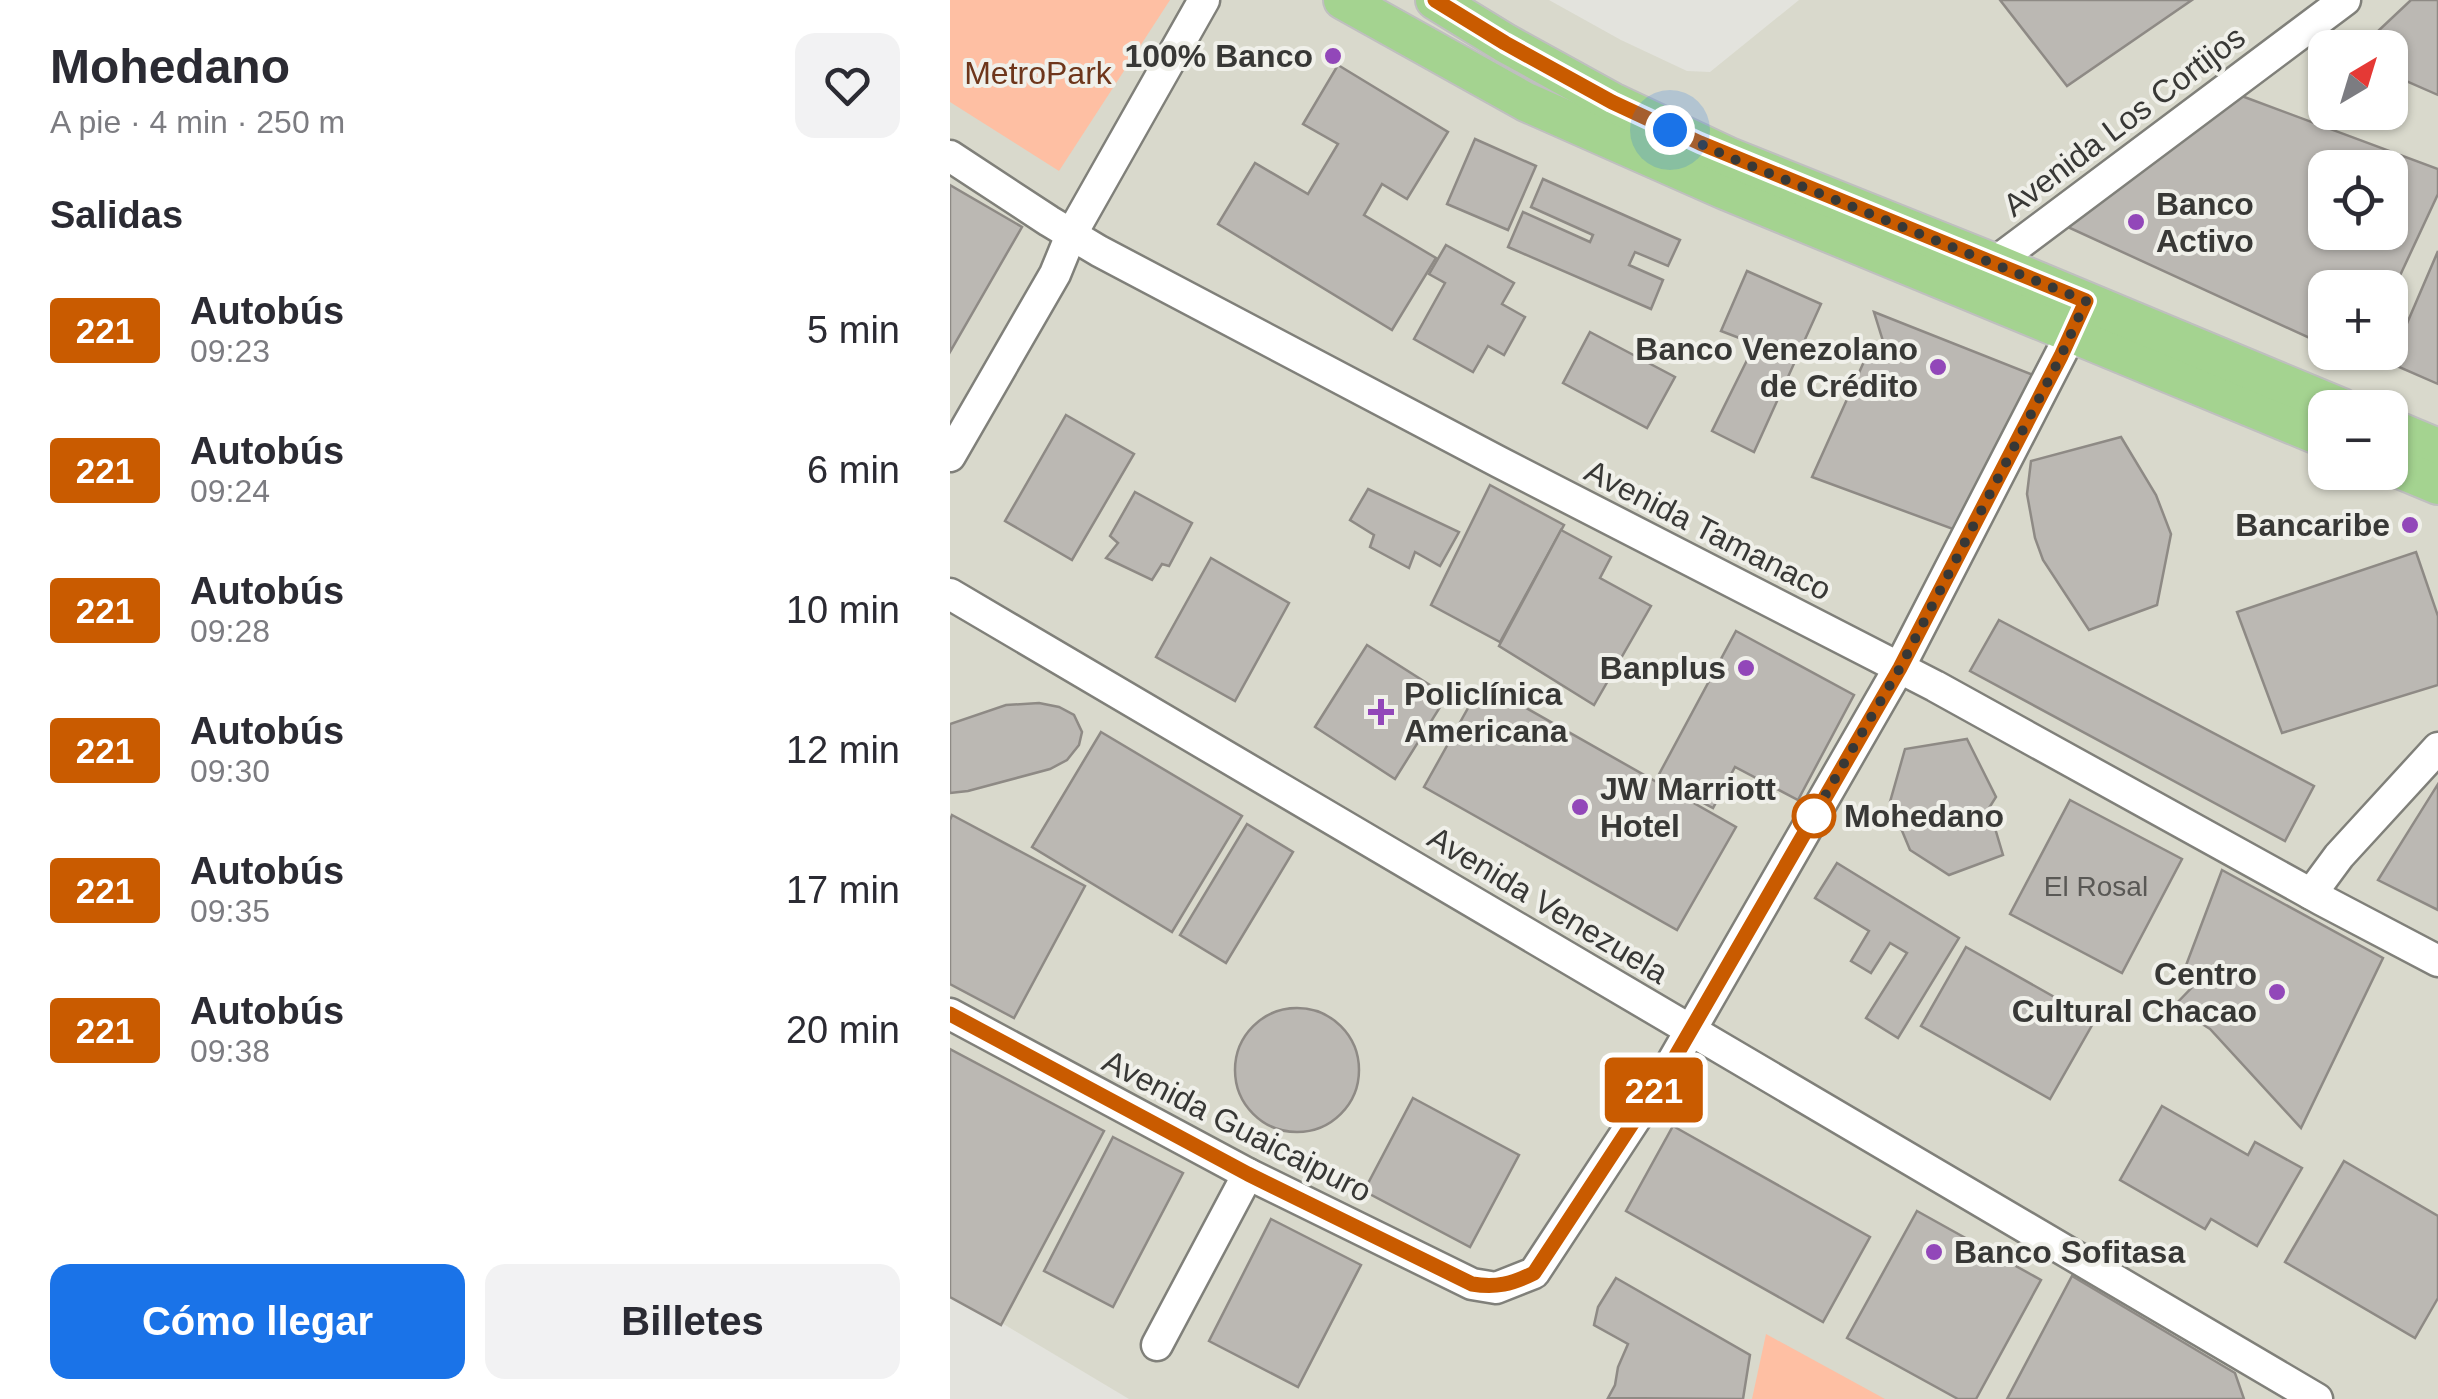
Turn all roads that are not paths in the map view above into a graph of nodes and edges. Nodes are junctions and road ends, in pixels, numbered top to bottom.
1 (1204, 0) edge
2 (1343, 0) edge
3 (1395, 0) edge
4 (1435, 0) edge
5 (2345, 0) edge
6 (1505, 43) junction
7 (950, 156) edge
8 (1071, 235) junction
9 (1994, 263) junction
10 (2078, 317) junction
11 (2308, 396) edge
12 (2308, 430) edge
13 (2408, 436) edge
14 (2438, 448) edge
15 (950, 456) edge
16 (2408, 472) edge
17 (2438, 485) edge
18 (950, 594) edge
19 (1900, 668) junction
20 (2438, 748) edge
21 (2311, 894) junction
22 (2438, 961) edge
23 (950, 1014) edge
24 (1690, 1030) junction
25 (1248, 1174) junction
26 (1157, 1345) dead end
27 (2318, 1399) edge

1 - 8 street
2 - 10 main road
3 - 6 main road
4 - 6 main road
5 - 9 street, Avenida Los Cortijos
6 - 9 main road
7 - 8 street, Avenida Tamanaco
8 - 15 street
8 - 19 street, Avenida Tamanaco
9 - 10 main road
10 - 11 main road
10 - 12 main road
10 - 19 street
13 - 14 main road
16 - 17 main road
18 - 24 street, Avenida Venezuela
19 - 21 street, Avenida Tamanaco
19 - 24 street
20 - 21 street
21 - 22 street, Avenida Tamanaco
23 - 25 street, Avenida Guaicaipuro
24 - 25 street, Avenida Guaicaipuro
24 - 27 street, Avenida Venezuela
25 - 26 street

